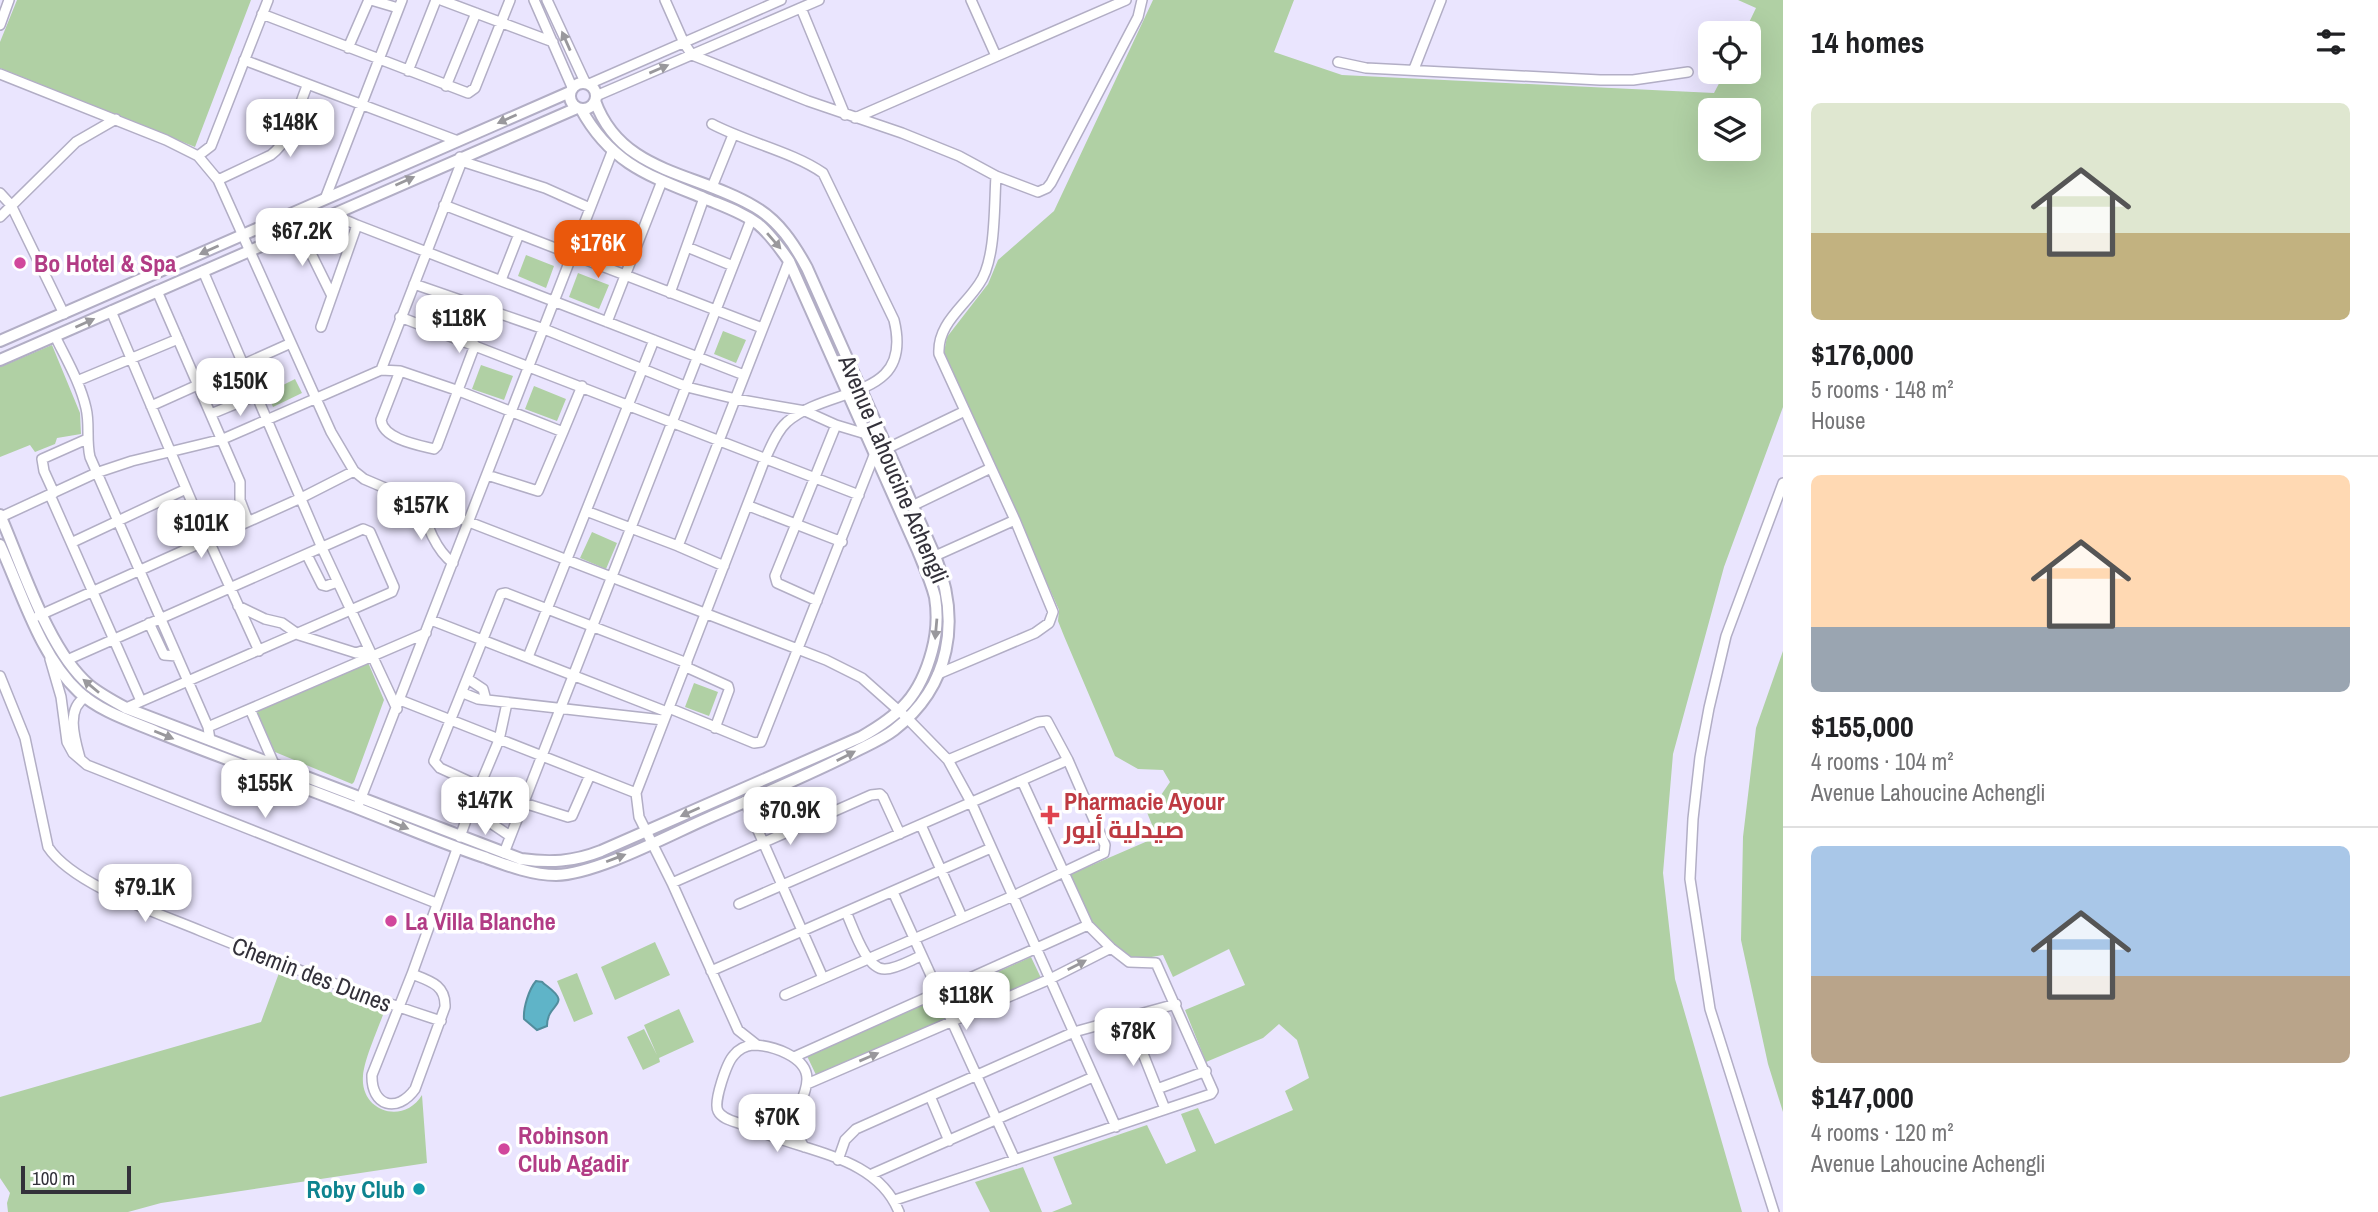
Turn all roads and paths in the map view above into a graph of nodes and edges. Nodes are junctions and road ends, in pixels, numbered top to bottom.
1 (9, 0) edge
2 (268, 0) edge
3 (438, 0) edge
4 (510, 0) edge
5 (534, 0) edge
6 (547, 0) edge
7 (665, 0) edge
8 (781, 0) edge
9 (819, 0) edge
10 (971, 0) edge
11 (1126, 0) edge
12 (1142, 0) edge
13 (1441, 0) edge
14 (458, 3) edge
15 (400, 4) edge
16 (801, 8) junction
17 (476, 13) junction
18 (262, 14) junction
19 (501, 22) junction
20 (0, 25) edge
21 (553, 42) junction
22 (684, 43) junction
23 (348, 48) junction
24 (692, 55) junction
25 (996, 57) junction
26 (244, 60) junction
27 (377, 60) junction
28 (1338, 62) dead end
29 (1414, 69) junction
30 (408, 71) junction
31 (1688, 72) dead end
32 (0, 74) edge
33 (587, 83) junction
34 (307, 86) junction
35 (446, 86) junction
36 (571, 90) junction
37 (596, 98) junction
38 (362, 104) junction
39 (579, 108) junction
40 (845, 115) junction
41 (855, 118) junction
42 (116, 119) junction
43 (712, 124) dead end
44 (733, 135) junction
45 (458, 141) junction
46 (612, 152) junction
47 (198, 156) junction
48 (461, 159) junction
49 (996, 176) junction
50 (218, 180) junction
51 (662, 181) junction
52 (712, 187) junction
53 (0, 193) edge
54 (704, 198) junction
55 (325, 200) junction
56 (11, 205) junction
57 (444, 205) junction
58 (590, 208) junction
59 (332, 214) junction
60 (0, 217) edge
61 (751, 220) junction
62 (357, 225) junction
63 (299, 229) junction
64 (519, 234) junction
65 (243, 235) junction
66 (687, 247) junction
67 (426, 250) junction
68 (251, 251) junction
69 (572, 254) junction
70 (789, 261) junction
71 (733, 266) junction
72 (204, 271) junction
73 (625, 276) junction
74 (501, 280) junction
75 (414, 284) junction
76 (157, 291) junction
77 (670, 293) junction
78 (331, 294) junction
79 (554, 302) junction
80 (480, 307) junction
81 (715, 310) junction
82 (111, 311) junction
83 (64, 314) junction
84 (400, 317) junction
85 (607, 321) junction
86 (321, 327) dead end
87 (762, 328) junction
88 (544, 329) junction
89 (55, 336) junction
90 (178, 339) junction
91 (654, 340) junction
92 (0, 341) edge
93 (291, 343) junction
94 (471, 343) junction
95 (697, 357) junction
96 (131, 359) junction
97 (0, 360) edge
98 (244, 365) junction
99 (529, 366) junction
100 (643, 369) junction
101 (381, 370) junction
102 (400, 371) junction
103 (744, 375) junction
104 (77, 381) junction
105 (198, 386) junction
106 (582, 386) junction
107 (687, 387) junction
108 (860, 390) junction
109 (459, 391) junction
110 (848, 394) junction
111 (257, 395) junction
112 (316, 399) junction
113 (736, 399) junction
114 (628, 404) junction
115 (151, 407) junction
116 (805, 411) junction
117 (965, 411) junction
118 (511, 412) junction
119 (211, 414) junction
120 (268, 420) junction
121 (673, 423) junction
122 (836, 425) junction
123 (564, 432) junction
124 (866, 434) junction
125 (87, 439) junction
126 (223, 439) junction
127 (720, 441) junction
128 (881, 451) junction
129 (173, 453) junction
130 (765, 459) junction
131 (991, 468) junction
132 (354, 471) junction
133 (96, 473) junction
134 (487, 475) junction
135 (815, 478) junction
136 (1783, 483) edge
137 (186, 489) junction
138 (52, 494) junction
139 (859, 495) junction
140 (301, 498) junction
141 (425, 505) junction
142 (749, 506) junction
143 (912, 506) junction
144 (586, 511) junction
145 (1, 516) edge
146 (1015, 520) junction
147 (117, 521) junction
148 (248, 521) junction
149 (469, 522) junction
150 (795, 525) junction
151 (632, 529) junction
152 (208, 540) junction
153 (73, 542) junction
154 (842, 542) junction
155 (0, 545) edge
156 (678, 546) junction
157 (322, 548) junction
158 (307, 555) junction
159 (935, 556) junction
160 (566, 561) junction
161 (453, 562) junction
162 (724, 566) junction
163 (141, 571) junction
164 (611, 578) junction
165 (337, 582) junction
166 (231, 587) junction
167 (93, 592) junction
168 (817, 601) junction
169 (238, 607) junction
170 (547, 608) junction
171 (351, 612) junction
172 (706, 614) junction
173 (38, 616) junction
174 (159, 618) junction
175 (431, 620) junction
176 (149, 623) junction
177 (594, 626) junction
178 (426, 633) junction
179 (299, 635) junction
180 (114, 638) junction
181 (483, 638) junction
182 (798, 650) junction
183 (259, 651) junction
184 (369, 653) junction
185 (50, 656) junction
186 (177, 656) junction
187 (528, 657) junction
188 (66, 660) junction
189 (687, 665) junction
190 (938, 674) junction
191 (0, 676) edge
192 (574, 676) junction
193 (468, 680) junction
194 (189, 682) junction
195 (463, 693) junction
196 (86, 697) junction
197 (486, 700) junction
198 (141, 701) junction
199 (508, 703) junction
200 (399, 704) junction
201 (125, 708) junction
202 (250, 709) junction
203 (561, 710) junction
204 (666, 714) junction
205 (903, 715) junction
206 (451, 721) junction
207 (208, 727) junction
208 (715, 728) junction
209 (210, 740) junction
210 (499, 740) junction
211 (543, 757) junction
212 (81, 760) junction
213 (948, 760) junction
214 (1068, 760) junction
215 (274, 764) junction
216 (590, 775) junction
217 (1022, 781) junction
218 (479, 786) junction
219 (636, 793) junction
220 (745, 801) junction
221 (971, 802) junction
222 (360, 803) junction
223 (524, 803) junction
224 (470, 809) junction
225 (920, 825) junction
226 (900, 834) junction
227 (510, 836) junction
228 (460, 837) junction
229 (650, 837) junction
230 (764, 843) junction
231 (991, 848) junction
232 (457, 849) junction
233 (504, 853) junction
234 (940, 870) junction
235 (1063, 873) junction
236 (672, 883) junction
237 (782, 886) junction
238 (893, 892) junction
239 (1013, 896) junction
240 (436, 903) junction
241 (738, 904) dead end
242 (846, 912) junction
243 (962, 917) junction
244 (1088, 925) junction
245 (803, 931) junction
246 (914, 939) junction
247 (1035, 948) junction
248 (1111, 948) junction
249 (921, 956) junction
250 (867, 959) junction
251 (711, 971) junction
252 (412, 974) junction
253 (823, 978) junction
254 (1050, 979) junction
255 (938, 992) junction
256 (785, 995) dead end
257 (1176, 1004) junction
258 (400, 1007) junction
259 (1128, 1016) junction
260 (441, 1021) junction
261 (951, 1022) junction
262 (738, 1030) junction
263 (1074, 1032) junction
264 (757, 1045) junction
265 (733, 1056) junction
266 (794, 1057) junction
267 (1206, 1071) junction
268 (976, 1075) junction
269 (1093, 1077) junction
270 (807, 1084) junction
271 (1157, 1089) junction
272 (930, 1096) junction
273 (1165, 1109) junction
274 (794, 1120) junction
275 (997, 1121) junction
276 (1116, 1127) junction
277 (761, 1132) junction
278 (949, 1141) junction
279 (804, 1147) junction
280 (838, 1160) junction
281 (1015, 1160) junction
282 (872, 1174) junction
283 (894, 1200) junction
284 (899, 1212) edge
285 (1774, 1212) edge

1 - 20 street
2 - 18 street
3 - 14 street
3 - 30 street
4 - 19 street
5 - 21 street
33 -> 6 street
7 - 22 street
8 - 22 street
9 - 16 street
10 - 25 street
11 - 25 street
12 - 49 street
13 - 29 street
14 - 17 street
15 - 23 street
15 - 27 street
16 - 24 street
16 - 40 street
17 - 19 street
17 - 35 street
18 - 23 street
18 - 26 street
19 - 21 street
19 - 35 street
21 - 36 street
22 - 24 street
22 - 33 street
23 - 27 street
37 -> 24 street
24 - 40 street
25 - 41 street
26 - 34 street
26 - 47 street
27 - 30 street
27 - 38 street
28 - 29 street
29 - 31 street
30 - 35 street
32 - 42 street
33 - 36 street
33 - 37 street
34 - 38 street
34 - 50 street
36 - 39 street
36 -> 45 street
37 - 39 street
37 - 52 street, Avenue Lahoucine Achengli
38 - 45 street
38 - 55 street
39 - 46 street, Avenue Lahoucine Achengli
39 - 48 street
40 - 41 street
41 - 49 street
42 - 47 street
42 - 56 street
43 - 44 street
44 - 52 street
44 - 108 street
45 - 55 street
46 - 51 street, Avenue Lahoucine Achengli
46 - 58 street
47 - 50 street
48 - 57 street
48 - 58 street
59 -> 48 street
49 - 117 street
50 - 65 street
51 - 54 street, Avenue Lahoucine Achengli
51 - 73 street
52 - 108 street, Avenue Lahoucine Achengli
53 - 56 street
54 - 61 street, Avenue Lahoucine Achengli
54 - 66 street
55 - 65 street
56 - 60 street
56 - 83 street
57 - 64 street
57 - 67 street
58 - 69 street
59 - 62 street
59 - 63 street
61 -> 70 street, Avenue Lahoucine Achengli
61 - 71 street
62 - 67 street
62 - 78 street
63 - 68 street
63 - 78 street
64 - 69 street
64 - 74 street
65 - 68 street
65 -> 83 street
66 - 71 street
66 - 77 street
67 - 74 street
67 - 75 street
68 - 72 street
68 - 93 street
69 - 73 street
69 - 79 street
70 - 87 street
70 - 110 street, Avenue Lahoucine Achengli
71 - 81 street
72 - 76 street
72 - 98 street
73 - 77 street
73 - 85 street
74 - 79 street
75 - 80 street
75 - 84 street
76 - 82 street
76 - 90 street
77 - 81 street
78 - 86 street
79 - 85 street
79 - 88 street
80 - 88 street
80 - 94 street
81 - 87 street
81 - 95 street
89 -> 82 street
82 - 96 street
83 - 92 street
84 - 94 street
84 - 101 street
85 - 91 street
87 - 103 street
88 - 99 street
88 - 100 street
89 - 97 street
89 - 104 street
90 - 96 street
90 - 105 street
91 - 95 street
91 - 100 street
93 - 98 street
93 - 112 street
94 - 99 street
94 - 109 street
95 - 103 street
95 - 107 street
96 - 104 street
96 - 115 street
98 - 105 street
98 - 111 street
99 - 106 street
99 - 118 street
100 - 107 street
100 - 114 street
101 - 102 street
101 - 112 street
102 - 109 street
102 - 109 street
103 - 113 street
104 - 125 street
105 - 115 street
105 - 119 street
106 - 114 street
106 - 123 street
107 - 113 street
107 - 121 street
108 - 110 street
108 - 128 street, Avenue Lahoucine Achengli
109 - 118 street
110 - 116 street
110 - 124 street, Avenue Lahoucine Achengli
111 - 119 street
111 - 120 street
112 - 120 street
112 - 132 street
113 - 116 street
113 - 127 street
114 - 121 street
114 - 144 street
115 - 129 street
116 - 122 street
116 - 130 street
117 - 128 street
117 - 131 street
118 - 123 street
118 - 134 street
119 - 126 street
120 - 126 street
120 - 140 street
121 - 127 street
121 - 151 street
122 - 124 street
122 - 135 street
123 - 134 street
124 - 128 street, Avenue Lahoucine Achengli
125 - 133 street
125 - 138 street
126 - 129 street
126 - 148 street
127 - 130 street
127 - 156 street
128 - 139 street
128 - 143 street, Avenue Lahoucine Achengli
128 -> 205 street, Avenue Lahoucine Achengli
129 - 133 street
129 - 137 street
130 - 135 street
130 - 142 street
131 - 143 street
131 - 146 street
132 - 140 street
132 - 141 street
133 - 138 street
133 - 147 street
134 - 149 street
135 - 139 street
135 - 150 street
136 - 285 street
137 - 147 street
137 - 152 street
138 - 145 street
138 - 153 street
139 - 154 street
140 - 148 street
140 - 157 street
141 - 149 street
141 - 161 street
142 - 150 street
142 - 162 street
143 - 159 street, Avenue Lahoucine Achengli
144 - 151 street
144 - 160 street
145 - 173 street, Avenue Lahoucine Achengli
146 - 159 street
146 - 190 street
147 - 153 street
147 - 163 street
148 - 152 street
149 - 160 street
149 - 161 street
150 - 154 street
150 - 168 street
151 - 156 street
151 - 164 street
152 - 163 street
152 - 166 street
153 - 167 street
154 - 168 street
155 - 173 street, Avenue Lahoucine Achengli
156 - 162 street
157 - 158 street
157 - 165 street
157 - 171 street
158 - 165 street
158 - 166 street
159 - 190 street, Avenue Lahoucine Achengli
160 - 164 street
160 - 170 street
161 - 175 street
162 - 172 street
163 - 167 street
163 - 174 street
164 - 172 street
164 - 177 street
165 - 171 street
166 - 169 street
166 - 174 street
167 - 173 street
167 - 180 street
168 - 182 street
169 - 179 street
169 - 183 street
170 - 177 street
170 - 181 street
170 - 187 street
171 - 179 street
171 - 184 street
172 - 182 street
172 - 189 street
173 - 185 street, Avenue Lahoucine Achengli
173 - 188 street, Avenue Lahoucine Achengli
174 - 176 street
174 - 186 street
175 - 178 street
175 - 181 street
176 - 180 street
176 - 186 street
177 - 189 street
177 - 192 street
178 - 184 street
178 - 200 street
179 - 183 street
179 - 184 street
180 - 188 street
180 - 198 street
181 - 187 street
181 - 193 street
182 - 205 street
182 - 208 street
183 - 194 street
184 - 200 street
184 - 202 street
185 - 196 street, Avenue Lahoucine Achengli
185 - 212 street
186 - 194 street
187 - 192 street
201 -> 188 street, Avenue Lahoucine Achengli
189 - 204 street
189 - 208 street
190 - 205 street, Avenue Lahoucine Achengli
191 - 258 street, Chemin des Dunes
192 - 203 street
192 - 204 street
193 - 195 street
193 - 197 street
194 - 198 street
194 - 207 street
195 - 197 street
195 - 206 street
196 - 212 street
196 -> 222 street, Avenue Lahoucine Achengli
197 - 199 street
198 - 201 street
199 - 203 street
199 - 210 street
200 - 206 street
200 - 222 street
201 - 209 street, Avenue Lahoucine Achengli
202 - 207 street
202 - 215 street
203 - 204 street
203 - 211 street
204 - 208 street
204 - 219 street
205 - 213 street
220 -> 205 street, Avenue Lahoucine Achengli
205 -> 229 street, Avenue Lahoucine Achengli
206 - 210 street
206 - 218 street
207 - 209 street
209 - 215 street, Avenue Lahoucine Achengli
210 - 211 street
210 - 218 street
211 - 216 street
211 - 223 street
212 - 240 street
213 - 214 street
213 - 221 street
214 - 217 street
214 - 235 street
215 - 222 street, Avenue Lahoucine Achengli
216 - 219 street
216 - 223 street
217 - 221 street
217 - 235 street
218 - 224 street
219 - 229 street
220 - 229 street, Avenue Lahoucine Achengli
220 - 230 street
221 - 225 street
221 - 231 street
222 - 228 street, Avenue Lahoucine Achengli
222 -> 232 street, Avenue Lahoucine Achengli
223 - 227 street
224 - 227 street
224 - 228 street
225 - 226 street
225 - 234 street
226 - 230 street
226 - 237 street
227 - 233 street
228 - 233 street, Avenue Lahoucine Achengli
232 -> 229 street, Avenue Lahoucine Achengli
229 - 233 street, Avenue Lahoucine Achengli
229 - 236 street
230 - 236 street
230 - 237 street
231 - 234 street
231 - 239 street
232 - 240 street
234 - 238 street
234 - 243 street
235 - 239 street
235 - 244 street
236 - 251 street
237 - 241 street
237 - 245 street
238 - 242 street
238 - 246 street
239 - 243 street
239 - 247 street
240 - 252 street
242 - 245 street
242 - 250 street
243 - 246 street
244 - 247 street
244 - 248 street
245 - 251 street
245 - 253 street
246 - 249 street
246 - 250 street
247 - 254 street
247 - 255 street
254 -> 248 street
248 - 257 street
249 - 250 street
249 - 255 street
250 - 253 street
251 - 262 street
252 - 258 street
252 - 260 street
253 - 256 street
254 - 261 street
254 - 263 street
255 - 261 street
255 - 266 street
257 - 259 street
257 - 267 street
258 - 260 street, Chemin des Dunes
258 - 260 street
259 - 263 street
259 - 271 street
261 - 268 street
270 -> 261 street
262 - 264 street
262 - 265 street
263 - 268 street
263 - 269 street
264 - 265 street
264 - 266 street
265 - 277 street
266 - 270 street
267 - 271 street
267 - 273 street
268 - 272 street
268 - 275 street
269 - 275 street
269 - 276 street
270 - 274 street
271 - 273 street
272 - 278 street
272 - 280 street
273 - 276 street
274 - 277 street
274 - 279 street
275 - 278 street
275 - 281 street
276 - 281 street
277 - 279 street
278 - 282 street
279 - 280 street
280 - 282 street
281 - 283 street
282 - 283 street
283 - 284 street

